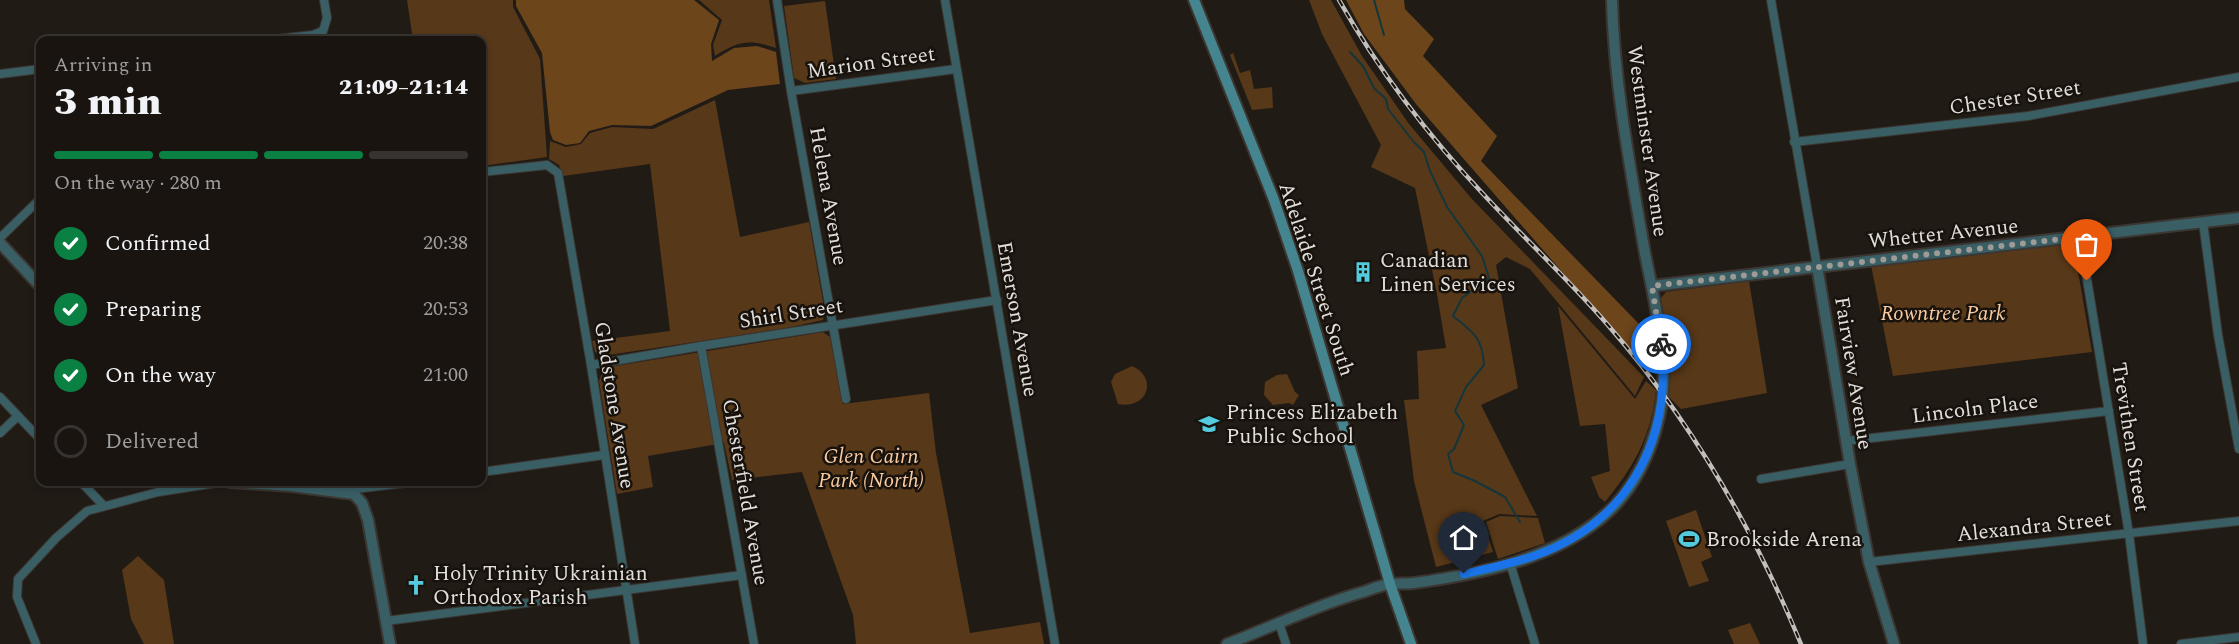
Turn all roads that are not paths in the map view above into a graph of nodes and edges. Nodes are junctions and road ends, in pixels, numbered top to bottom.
1 (324, 0) edge
2 (777, 0) edge
3 (945, 0) edge
4 (1194, 0) edge
5 (1612, 0) edge
6 (1771, 0) edge
7 (304, 36) edge
8 (956, 69) junction
9 (36, 70) edge
10 (0, 74) edge
11 (2239, 77) edge
12 (791, 91) junction
13 (1794, 142) junction
14 (486, 172) edge
15 (36, 203) edge
16 (2239, 218) edge
17 (2203, 222) junction
18 (2080, 237) junction
19 (0, 238) edge
20 (0, 243) edge
21 (1817, 266) junction
22 (36, 282) edge
23 (1652, 286) junction
24 (996, 300) junction
25 (834, 324) junction
26 (700, 346) junction
27 (591, 365) junction
28 (0, 397) edge
29 (846, 399) dead end
30 (2109, 411) junction
31 (18, 416) junction
32 (0, 433) edge
33 (36, 435) edge
34 (1846, 441) junction
35 (2239, 449) edge
36 (604, 455) junction
37 (1850, 464) junction
38 (486, 471) edge
39 (1761, 479) dead end
40 (85, 486) edge
41 (196, 486) edge
42 (305, 486) edge
43 (380, 486) edge
44 (341, 491) junction
45 (104, 506) junction
46 (2239, 521) edge
47 (2129, 534) junction
48 (1869, 562) junction
49 (1510, 563) junction
50 (742, 575) junction
51 (1390, 584) junction
52 (627, 591) junction
53 (386, 621) junction
54 (1279, 623) junction
55 (2239, 637) edge
56 (36, 644) edge
57 (390, 644) edge
58 (635, 644) edge
59 (754, 644) edge
60 (1055, 644) edge
61 (1227, 644) edge
62 (1286, 644) edge
63 (1411, 644) edge
64 (1535, 644) edge
65 (1894, 644) edge
66 (2143, 644) edge
67 (2181, 644) edge

1 - 7 street
2 - 12 street, Helena Avenue
3 - 8 street, Emerson Avenue
4 - 51 main road, Adelaide Street South
5 - 23 street, Westminster Avenue
6 - 13 street, Fairview Avenue
8 - 12 street, Marion Street
8 - 24 street, Emerson Avenue
9 - 10 street
11 - 13 street, Chester Street
12 - 25 street, Helena Avenue
13 - 21 street, Fairview Avenue
14 - 27 street, Gladstone Avenue
15 - 19 street
16 - 17 street, Whetter Avenue
17 - 18 street, Whetter Avenue
17 - 35 street
18 - 21 street, Whetter Avenue
18 - 30 street, Trevithen Street
20 - 22 street
21 - 23 street, Whetter Avenue
21 - 34 street, Fairview Avenue
23 - 49 street, Westminster Avenue
24 - 25 street, Shirl Street
24 - 60 street, Emerson Avenue
25 - 26 street, Shirl Street
25 - 29 street, Helena Avenue
26 - 27 street, Shirl Street
26 - 50 street, Chesterfield Avenue
27 - 36 street, Gladstone Avenue
28 - 31 street
30 - 34 street, Lincoln Place
30 - 47 street, Trevithen Street
31 - 32 street
31 - 33 street
34 - 37 street, Fairview Avenue
36 - 38 street
36 - 52 street, Gladstone Avenue
37 - 39 street
37 - 48 street, Fairview Avenue
40 - 45 street
41 - 45 street
42 - 44 street
43 - 44 street
44 - 53 street
45 - 56 street
46 - 47 street, Alexandra Street
47 - 48 street, Alexandra Street
47 - 66 street, Trevithen Street
48 - 65 street, Fairview Avenue
49 - 51 street, Westminster Avenue
49 - 64 street
50 - 52 street
50 - 59 street, Chesterfield Avenue
51 - 54 street, Westminster Avenue
51 - 63 main road, Adelaide Street South
52 - 53 street
52 - 58 street, Gladstone Avenue
53 - 57 street
54 - 61 street, Westminster Avenue
54 - 62 street
55 - 67 street

